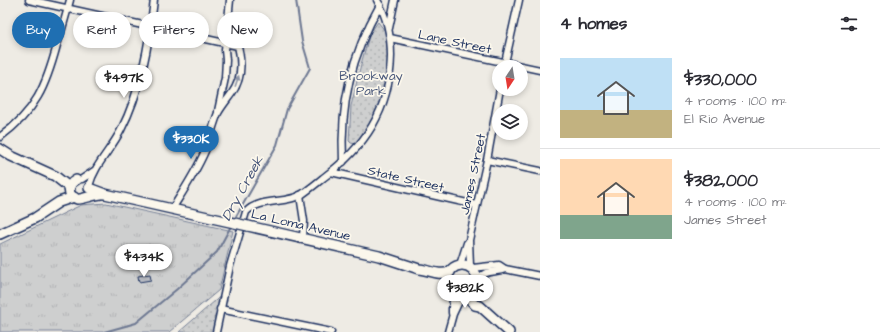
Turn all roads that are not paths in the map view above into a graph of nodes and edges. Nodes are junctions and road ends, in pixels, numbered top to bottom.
1 (29, 0) edge
2 (70, 0) edge
3 (154, 0) edge
4 (230, 0) edge
5 (395, 0) edge
6 (519, 0) edge
7 (378, 3) edge
8 (68, 9) junction
9 (153, 12) edge
10 (229, 12) edge
11 (139, 24) edge
12 (388, 31) junction
13 (390, 38) junction
14 (146, 48) edge
15 (225, 48) edge
16 (238, 48) edge
17 (506, 60) edge
18 (492, 62) edge
19 (528, 68) edge
20 (540, 70) edge
21 (499, 96) edge
22 (218, 114) junction
23 (0, 137) edge
24 (0, 149) edge
25 (487, 160) junction
26 (344, 162) junction
27 (540, 171) edge
28 (331, 172) junction
29 (55, 176) junction
30 (85, 186) junction
31 (71, 191) junction
32 (300, 196) junction
33 (476, 205) junction
34 (172, 210) junction
35 (0, 234) edge
36 (303, 238) junction
37 (468, 266) junction
38 (418, 269) junction
39 (505, 269) junction
40 (450, 272) junction
41 (540, 276) edge
42 (476, 284) junction
43 (457, 292) junction
44 (480, 306) junction
45 (220, 309) junction
46 (319, 331) edge
47 (216, 332) edge
48 (331, 332) edge
49 (448, 332) edge
50 (509, 332) edge

1 - 8 street
2 - 8 street
3 - 9 street
4 - 10 street
5 - 12 street
6 - 17 street
7 - 12 street
7 - 26 street
8 - 11 street
8 - 23 street
12 - 13 street
13 - 18 street, Lane Street
13 - 26 street
14 - 30 street
15 - 22 street
22 -> 16 street
19 - 20 street, Lane Street
21 - 25 street, James Street
22 - 34 street
24 - 29 main road, La Loma Avenue
25 - 27 street
25 - 33 street, James Street
26 - 28 street
28 - 32 street
28 - 33 street, State Street
29 - 30 main road, La Loma Avenue
29 - 31 main road, La Loma Avenue
30 - 31 main road
30 - 31 main road
30 - 34 main road, La Loma Avenue
31 - 35 main road
32 - 36 street
32 - 45 street
33 - 37 street, James Street
34 - 36 main road, La Loma Avenue, bridge
36 - 38 main road, La Loma Avenue
37 - 39 street
37 - 40 main road
37 - 42 main road
38 - 40 main road, La Loma Avenue
38 - 43 main road, La Loma Avenue
39 - 41 street
39 - 42 street
40 - 43 main road
42 - 43 main road
42 - 44 main road, La Loma Avenue
43 - 44 main road, La Loma Avenue
43 - 49 street
44 - 50 main road, La Loma Avenue
45 - 46 street
45 - 47 street
46 - 48 street

